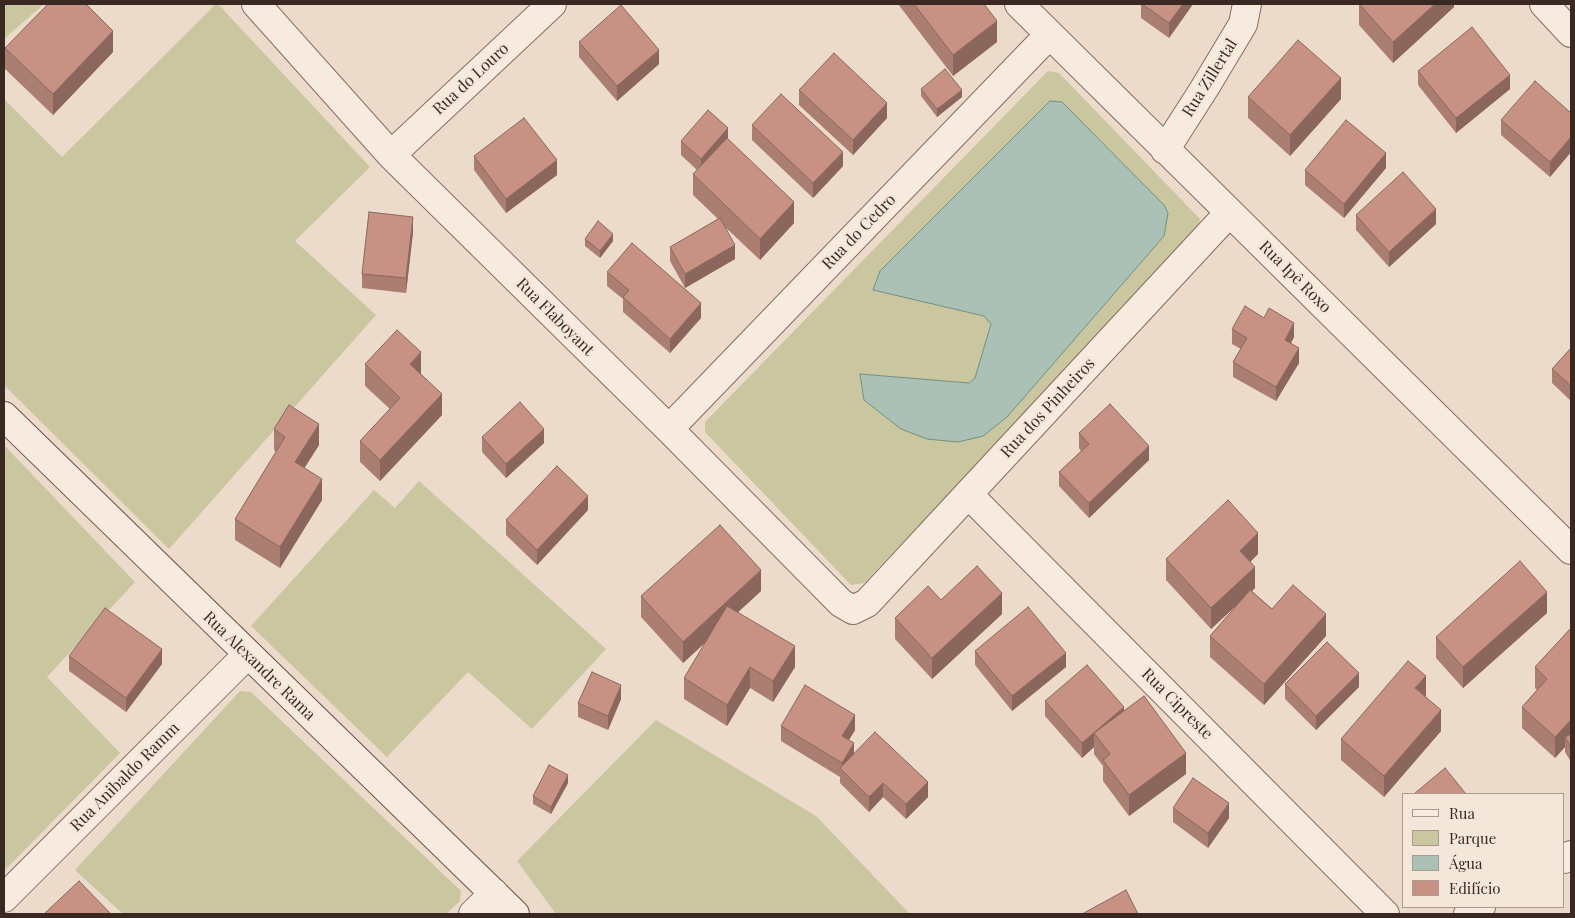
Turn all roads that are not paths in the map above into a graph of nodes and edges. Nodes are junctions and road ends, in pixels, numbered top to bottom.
1 (256, 4) edge
2 (552, 4) edge
3 (1019, 4) edge
4 (1247, 4) edge
5 (1544, 4) edge
6 (1571, 33) edge
7 (1049, 35) junction
8 (1165, 150) junction
9 (391, 155) junction
10 (1229, 213) junction
11 (4, 416) edge
12 (669, 429) junction
13 (968, 494) junction
14 (1571, 550) edge
15 (867, 603) joint
16 (247, 655) junction
17 (494, 894) junction
18 (4, 898) edge
19 (1479, 908) edge
20 (473, 914) edge
21 (515, 914) edge
22 (1385, 914) edge
23 (1468, 914) edge

1 - 9 street, Rua Flaboyant
2 - 9 street, Rua do Louro
3 - 7 street, Rua Ipê Roxo
4 - 8 street, Rua Zillertal
5 - 6 street
7 - 8 street, Rua Ipê Roxo
7 - 12 street, Rua do Cedro
8 - 10 street, Rua Ipê Roxo
9 - 12 street, Rua Flaboyant
10 - 13 street, Rua dos Pinheiros
10 - 14 street, Rua Ipê Roxo
11 - 16 street, Rua Alexandre Rama
12 - 15 street, Rua Flaboyant
13 - 15 street, Rua dos Pinheiros
13 - 22 street, Rua Cipreste
16 - 17 street, Rua Alexandre Rama
16 - 18 street, Rua Anibaldo Ramm
17 - 20 street
17 - 21 street, Rua Alexandre Rama
19 - 23 street

